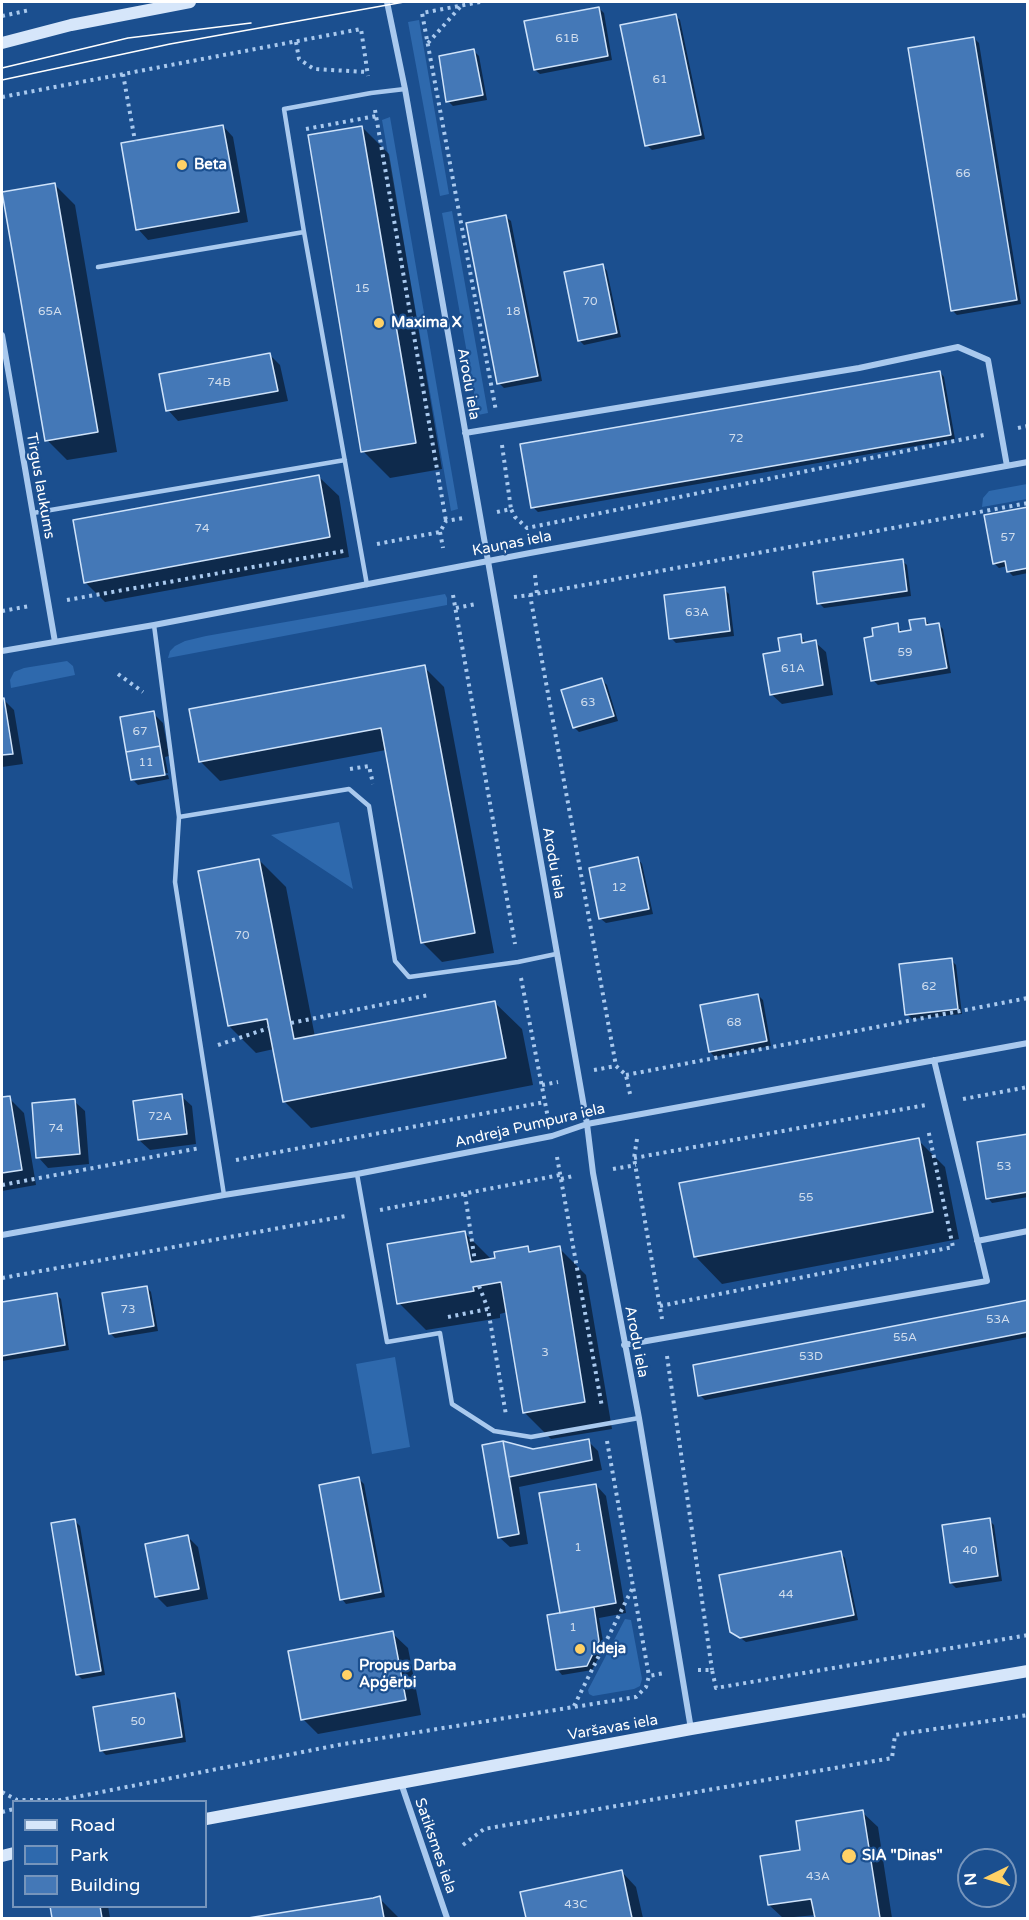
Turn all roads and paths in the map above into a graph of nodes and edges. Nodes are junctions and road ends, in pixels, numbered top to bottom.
1 (190, 2) edge
2 (387, 2) edge
3 (480, 2) edge
4 (462, 5) junction
5 (296, 42) junction
6 (2, 43) edge
7 (428, 44) junction
8 (368, 72) junction
9 (123, 74) junction
10 (405, 89) junction
11 (371, 93) junction
12 (2, 97) edge
13 (376, 116) junction
14 (289, 132) junction
15 (135, 141) dead end
16 (304, 232) junction
17 (98, 267) dead end
18 (2, 335) edge
19 (1028, 426) edge
20 (499, 428) junction
21 (1001, 432) junction
22 (465, 433) junction
23 (345, 460) junction
24 (1028, 462) edge
25 (1007, 466) junction
26 (1028, 503) edge
27 (512, 509) junction
28 (498, 512) dead end
29 (33, 513) junction
30 (454, 519) dead end
31 (446, 521) junction
32 (440, 532) junction
33 (360, 548) junction
34 (443, 548) dead end
35 (488, 561) junction
36 (535, 575) dead end
37 (367, 585) junction
38 (537, 594) junction
39 (453, 595) dead end
40 (531, 595) junction
41 (514, 597) dead end
42 (48, 603) junction
43 (476, 604) dead end
44 (455, 608) junction
45 (2, 611) edge
46 (154, 625) junction
47 (55, 642) junction
48 (2, 651) edge
49 (347, 770) dead end
50 (374, 789) dead end
51 (179, 816) junction
52 (505, 948) dead end
53 (556, 954) junction
54 (518, 962) junction
55 (521, 978) junction
56 (510, 980) dead end
57 (440, 993) dead end
58 (1028, 998) edge
59 (291, 1023) dead end
60 (269, 1028) dead end
61 (1028, 1043) edge
62 (208, 1049) dead end
63 (934, 1060) junction
64 (616, 1066) junction
65 (594, 1071) dead end
66 (626, 1075) junction
67 (558, 1082) dead end
68 (542, 1085) junction
69 (630, 1094) dead end
70 (545, 1102) junction
71 (923, 1106) dead end
72 (926, 1116) dead end
73 (548, 1118) dead end
74 (846, 1119) dead end
75 (587, 1124) junction
76 (928, 1127) dead end
77 (637, 1139) dead end
78 (215, 1146) junction
79 (634, 1158) junction
80 (636, 1165) junction
81 (613, 1169) dead end
82 (357, 1174) junction
83 (573, 1176) dead end
84 (2, 1185) edge
85 (465, 1194) junction
86 (224, 1195) junction
87 (364, 1213) junction
88 (1028, 1231) edge
89 (2, 1235) edge
90 (977, 1241) junction
91 (475, 1262) dead end
92 (2, 1278) edge
93 (479, 1286) dead end
94 (660, 1306) junction
95 (488, 1310) junction
96 (445, 1317) dead end
97 (664, 1339) junction
98 (624, 1345) junction
99 (602, 1408) dead end
100 (592, 1410) dead end
101 (639, 1418) junction
102 (507, 1421) dead end
103 (633, 1587) dead end
104 (1028, 1635) edge
105 (712, 1670) dead end
106 (1028, 1671) edge
107 (716, 1688) dead end
108 (636, 1697) dead end
109 (574, 1707) junction
110 (1028, 1715) edge
111 (691, 1729) junction
112 (401, 1782) junction
113 (2, 1792) edge
114 (57, 1800) edge
115 (207, 1819) edge
116 (463, 1845) dead end
117 (447, 1918) edge

1 - 6 street
2 - 10 street, Arodu iela
3 - 4 path
4 - 7 path
4 - 7 path
5 - 8 path
5 - 8 path
5 - 9 path
7 - 20 path
8 - 11 path
9 - 12 path
9 - 15 path
10 - 11 lane
10 - 22 street, Arodu iela
11 - 13 path
11 - 14 lane
13 - 14 path
13 - 31 path
14 - 16 lane
16 - 17 lane
16 - 23 lane
18 - 29 street, Tirgus laukums
19 - 21 path
20 - 21 street
20 - 22 street
20 - 27 path
21 - 25 street
21 - 27 path
22 - 35 street, Arodu iela
23 - 29 lane
23 - 33 lane
24 - 25 street, Kauņas iela
25 - 35 street, Kauņas iela
26 - 38 path
27 - 28 path
29 - 42 street, Tirgus laukums
30 - 31 path
31 - 32 path
32 - 33 path
32 - 34 path
33 - 37 lane
33 - 42 path
35 - 37 street, Kauņas iela
35 - 53 street, Arodu iela
36 - 38 path
37 - 46 street, Kauņas iela
38 - 40 path
39 - 44 path
40 - 41 path
40 - 64 path
42 - 45 path
42 - 47 street, Tirgus laukums
43 - 44 path
44 - 52 path
46 - 47 street, Kauņas iela
46 - 51 lane
47 - 48 street, Kauņas iela
49 - 50 path
51 - 54 lane
51 - 78 lane
53 - 54 lane
53 - 75 street, Arodu iela
54 - 55 path
55 - 56 path
55 - 68 path
57 - 59 path
58 - 66 path
60 - 62 path
61 - 63 street, Andreja Pumpura iela
63 - 75 street, Andreja Pumpura iela
63 - 90 street
64 - 65 path
64 - 66 path
66 - 69 path
67 - 68 path
68 - 70 path
70 - 73 path
70 - 78 path
71 - 72 path
74 - 79 path
75 - 82 street, Andreja Pumpura iela
75 - 98 street, Arodu iela
76 - 94 path
77 - 79 path
78 - 84 path
78 - 86 lane
79 - 80 path
80 - 81 path
80 - 94 path
82 - 86 street, Andreja Pumpura iela
82 - 87 lane
83 - 85 path
85 - 87 path
85 - 91 path
86 - 89 street, Andreja Pumpura iela
87 - 92 path
87 - 101 lane
88 - 90 street
90 - 97 street
93 - 95 path
94 - 97 path
95 - 96 path
95 - 102 path
97 - 98 street
97 - 105 path
98 - 101 street, Arodu iela
99 - 100 path
101 - 111 street, Arodu iela
103 - 109 path
104 - 107 path
106 - 111 street, Varšavas iela
108 - 109 path
109 - 114 path
110 - 116 path
111 - 112 street, Varšavas iela
112 - 115 street, Varšavas iela
112 - 117 street, Satiksmes iela
113 - 114 path

